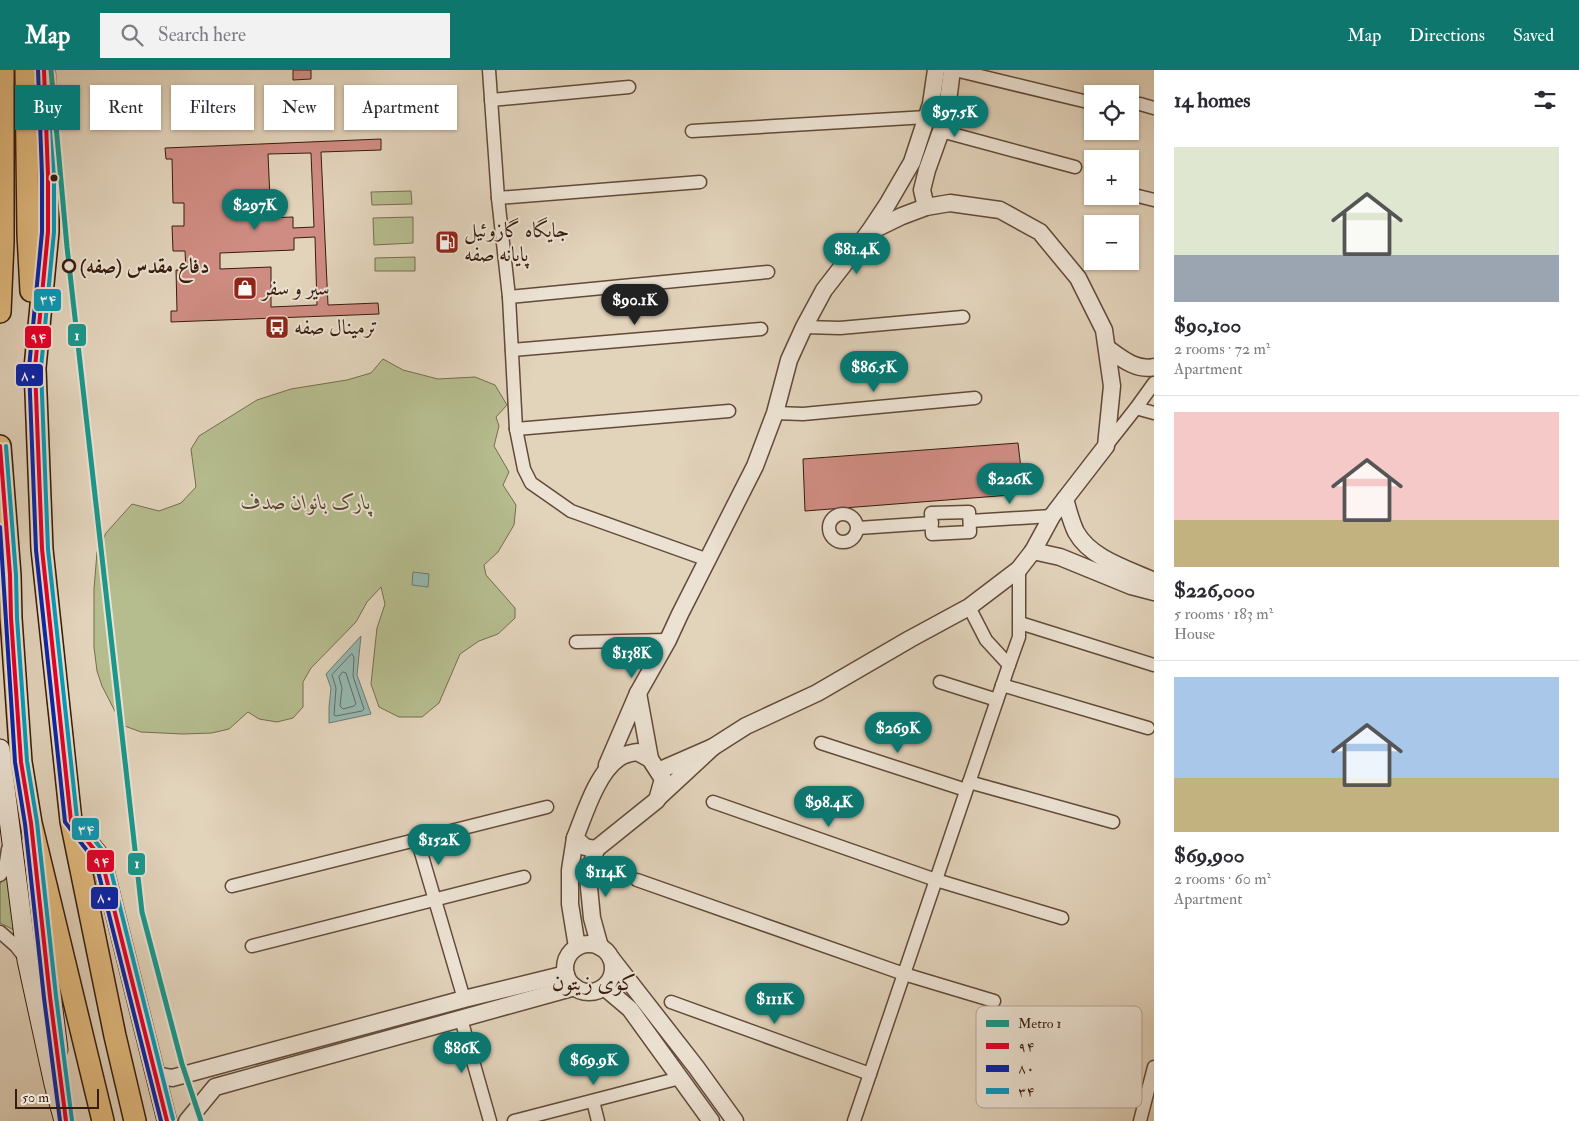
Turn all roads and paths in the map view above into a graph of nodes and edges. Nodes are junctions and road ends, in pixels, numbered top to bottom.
1 (3, 70) edge
2 (26, 70) edge
3 (44, 70) edge
4 (489, 70) edge
5 (936, 70) edge
6 (954, 70) edge
7 (629, 87) dead end
8 (491, 100) junction
9 (1084, 101) edge
10 (1140, 104) dead end
11 (1154, 108) edge
12 (927, 117) junction
13 (692, 131) dead end
14 (941, 131) junction
15 (1075, 166) dead end
16 (700, 182) dead end
17 (1139, 196) edge
18 (498, 198) junction
19 (1154, 200) edge
20 (926, 207) junction
21 (869, 232) junction
22 (768, 272) dead end
23 (508, 297) junction
24 (0, 312) edge
25 (963, 318) dead end
26 (804, 327) junction
27 (761, 329) dead end
28 (1107, 348) junction
29 (512, 350) junction
30 (1154, 367) edge
31 (35, 368) junction
32 (1154, 383) edge
33 (975, 398) dead end
34 (1136, 408) junction
35 (729, 411) dead end
36 (775, 413) junction
37 (1154, 413) edge
38 (516, 429) junction
39 (0, 446) edge
40 (1106, 446) junction
41 (1065, 499) junction
42 (1052, 516) junction
43 (970, 521) junction
44 (932, 523) junction
45 (858, 528) dead end
46 (1033, 551) junction
47 (708, 560) junction
48 (1019, 569) junction
49 (1154, 581) edge
50 (1154, 592) edge
51 (969, 607) junction
52 (1020, 623) junction
53 (668, 640) junction
54 (576, 642) dead end
55 (1009, 665) junction
56 (1154, 666) edge
57 (940, 682) dead end
58 (1002, 685) junction
59 (638, 693) junction
60 (997, 700) junction
61 (1148, 728) dead end
62 (821, 744) dead end
63 (713, 747) junction
64 (0, 749) edge
65 (654, 765) junction
66 (605, 770) junction
67 (968, 786) junction
68 (657, 800) junction
69 (713, 802) dead end
70 (547, 807) dead end
71 (71, 820) junction
72 (1113, 822) dead end
73 (31, 823) junction
74 (10, 829) junction
75 (575, 838) junction
76 (417, 839) junction
77 (596, 849) junction
78 (0, 875) edge
79 (524, 877) dead end
80 (637, 880) dead end
81 (936, 880) junction
82 (232, 886) dead end
83 (434, 901) junction
84 (1062, 918) dead end
85 (0, 932) edge
86 (252, 946) dead end
87 (578, 947) junction
88 (606, 953) junction
89 (27, 960) junction
90 (904, 974) junction
91 (570, 981) junction
92 (604, 987) junction
93 (464, 999) junction
94 (671, 1002) dead end
95 (994, 1002) dead end
96 (461, 1018) junction
97 (233, 1060) junction
98 (1154, 1067) edge
99 (870, 1074) junction
100 (156, 1075) junction
101 (680, 1078) junction
102 (239, 1080) junction
103 (593, 1101) junction
104 (65, 1121) edge
105 (102, 1121) edge
106 (135, 1121) edge
107 (167, 1121) edge
108 (187, 1121) edge
109 (490, 1121) edge
110 (514, 1121) edge
111 (598, 1121) edge
112 (711, 1121) edge
113 (735, 1121) edge
114 (854, 1121) edge
115 (1140, 1121) edge

1 - 24 highway
2 - 31 highway
3 - 31 highway
4 - 8 street
5 - 12 street
6 - 9 street
6 - 14 street
7 - 8 street
8 - 18 street
10 - 11 street
12 - 13 street
12 - 21 street
14 - 15 street
14 - 20 street
16 - 18 street
17 - 19 street
18 - 23 street
20 - 21 street
20 - 28 street
21 - 26 street
22 - 23 street
23 - 29 street
25 - 26 street
26 - 36 street
27 - 29 street
28 - 30 street
28 - 40 street
29 - 38 street
31 - 71 highway
32 - 34 street
33 - 36 street
34 - 37 street
34 - 40 street
35 - 38 street
36 - 47 street
38 - 47 street
39 - 73 highway
40 - 41 street
41 - 42 street
41 - 49 street
42 - 43 street
42 - 46 street
43 - 44 street
43 - 44 street
44 - 45 street
46 - 48 street
46 - 50 street
47 - 53 street
48 - 51 street
48 - 52 street
51 - 55 street
51 - 63 street
52 - 55 street
52 - 56 street
53 - 54 street
53 - 59 street
55 - 58 street
57 - 60 street
58 - 60 street
58 - 61 street
59 - 65 street
59 - 66 street
60 - 67 street
62 - 67 street
63 - 65 street
63 - 68 street
64 - 74 main road
65 - 66 street
65 - 68 street
66 - 75 street
67 - 72 street
67 - 81 street
68 - 77 street
69 - 81 street
70 - 76 street
71 - 100 main road
71 - 106 highway
73 - 104 main road
73 - 105 highway
74 - 78 street
74 - 89 main road
75 - 77 street
75 - 87 street
76 - 82 street
76 - 83 street
77 - 88 street
79 - 83 street
80 - 90 street
81 - 84 street
81 - 90 street
83 - 86 street
83 - 93 street
85 - 89 street
87 - 88 street
87 - 91 street
88 - 92 street
88 - 113 street
89 - 104 main road
90 - 95 street
90 - 99 street
91 - 92 street
91 - 93 street
91 - 96 street
92 - 101 street
93 - 97 street
94 - 99 street
96 - 102 street
96 - 109 street
97 - 100 street
97 - 102 street
98 - 115 street
99 - 114 street
100 - 107 main road
101 - 103 street
101 - 112 street
102 - 108 street
103 - 110 street
103 - 111 street

